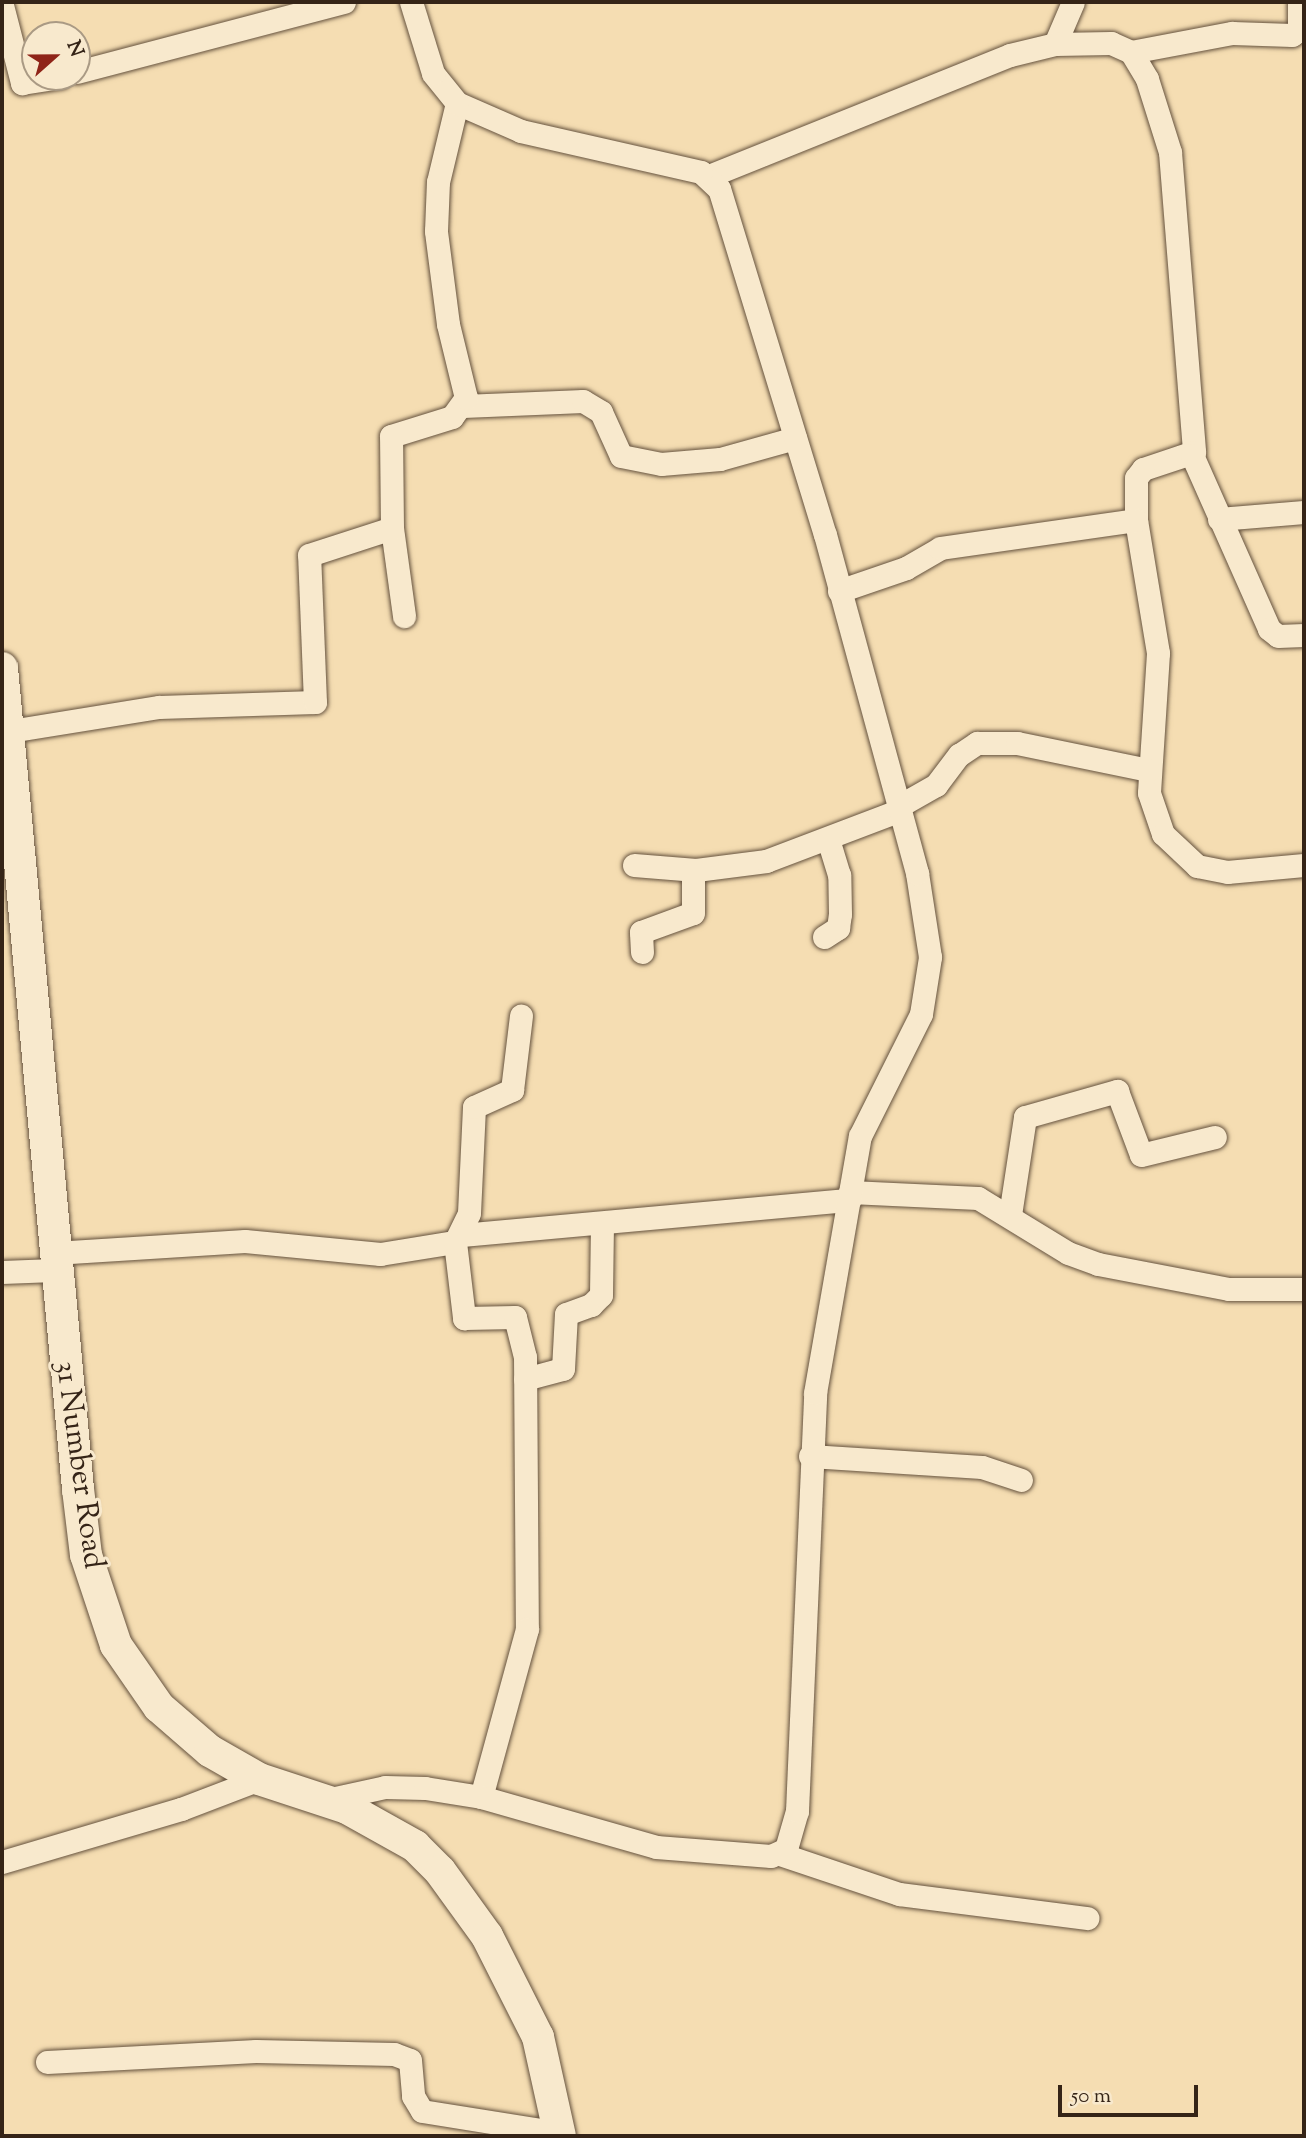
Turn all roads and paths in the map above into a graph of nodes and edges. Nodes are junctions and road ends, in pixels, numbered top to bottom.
1 (344, 2) edge
2 (411, 2) edge
3 (1073, 2) edge
4 (1299, 2) edge
5 (2, 5) edge
6 (1055, 44) junction
7 (1131, 52) junction
8 (91, 68) edge
9 (21, 79) edge
10 (457, 103) junction
11 (709, 176) junction
12 (463, 407) junction
13 (795, 438) junction
14 (1192, 455) junction
15 (1304, 512) edge
16 (1219, 519) junction
17 (1136, 520) junction
18 (391, 528) junction
19 (839, 591) junction
20 (404, 616) dead end
21 (1304, 635) edge
22 (2, 668) edge
23 (10, 731) junction
24 (1148, 770) junction
25 (899, 808) junction
26 (828, 839) junction
27 (1304, 865) edge
28 (634, 866) dead end
29 (693, 870) junction
30 (824, 937) dead end
31 (642, 952) dead end
32 (521, 1016) dead end
33 (1215, 1137) dead end
34 (850, 1196) junction
35 (1010, 1215) junction
36 (602, 1225) junction
37 (458, 1239) junction
38 (54, 1261) junction
39 (2, 1272) edge
40 (1304, 1289) edge
41 (525, 1379) junction
42 (810, 1455) junction
43 (1021, 1480) dead end
44 (259, 1779) junction
45 (481, 1797) junction
46 (326, 1800) junction
47 (780, 1854) junction
48 (2, 1862) edge
49 (1087, 1918) dead end
50 (47, 2062) dead end
51 (560, 2135) edge

1 - 8 street
2 - 10 street
3 - 6 street
4 - 7 street
5 - 9 street
6 - 7 street
6 - 11 street
7 - 14 street
10 - 11 street
10 - 12 street
11 - 13 street
12 - 13 street
12 - 18 street
13 - 19 street
14 - 16 street
14 - 17 street
15 - 16 street
16 - 21 street
17 - 19 street
17 - 24 street
18 - 20 street
18 - 23 street
19 - 25 street
22 - 23 main road, 31 Number Road
23 - 38 main road, 31 Number Road
24 - 25 street
24 - 27 street
25 - 26 street
25 - 34 street
26 - 29 street
26 - 30 street
28 - 29 street
29 - 31 street
32 - 37 street
33 - 35 street
34 - 35 street
34 - 36 street
34 - 42 street
35 - 40 street
36 - 37 street
36 - 41 street
37 - 38 street
37 - 41 street
38 - 39 street
38 - 44 main road, 31 Number Road
41 - 45 street
42 - 43 street
42 - 47 street
44 - 46 main road, 31 Number Road
44 - 48 street
45 - 46 street
45 - 47 street
46 - 51 main road, 31 Number Road
47 - 49 street
50 - 51 street

